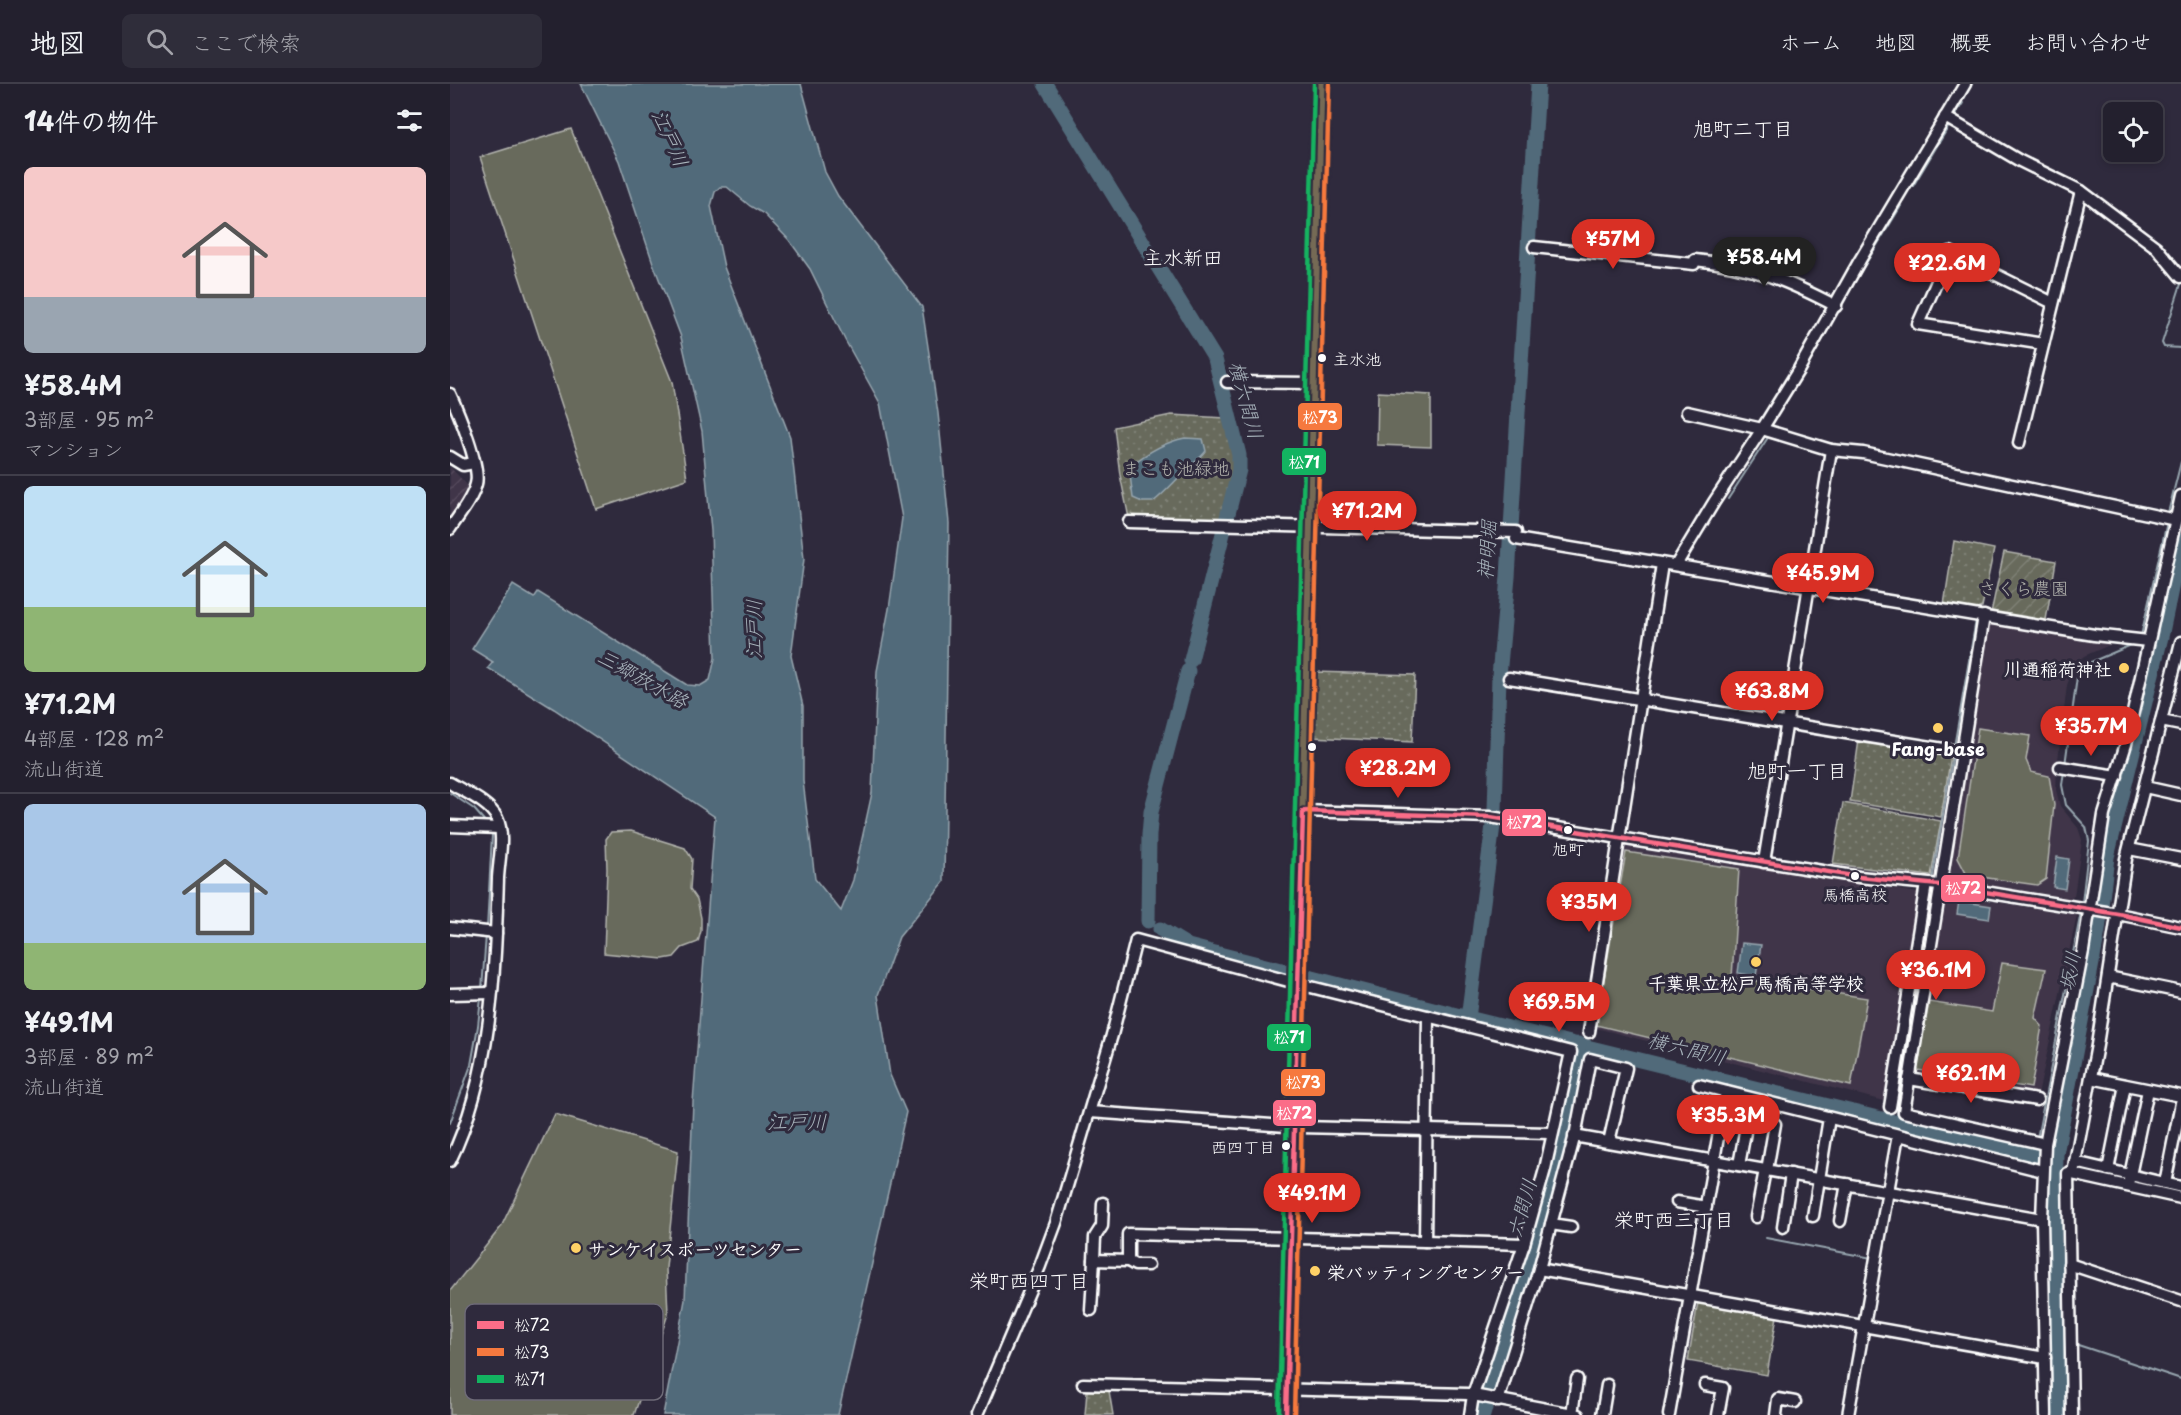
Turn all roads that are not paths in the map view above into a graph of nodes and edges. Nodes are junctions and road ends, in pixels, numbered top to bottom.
1 (1322, 84) edge
2 (1965, 84) edge
3 (1945, 117) junction
4 (2081, 191) junction
5 (1534, 247) dead end
6 (2181, 277) edge
7 (2053, 303) junction
8 (1836, 306) junction
9 (2043, 345) junction
10 (1227, 382) dead end
11 (1315, 383) junction
12 (450, 394) edge
13 (1687, 412) dead end
14 (1762, 429) junction
15 (2019, 443) dead end
16 (1831, 450) junction
17 (450, 457) edge
18 (474, 463) junction
19 (2181, 496) edge
20 (2170, 519) junction
21 (1129, 522) dead end
22 (1310, 526) junction
23 (450, 529) edge
24 (1662, 564) junction
25 (1676, 566) junction
26 (1808, 587) junction
27 (1984, 616) junction
28 (2142, 640) junction
29 (2181, 644) edge
30 (1509, 678) dead end
31 (1641, 699) junction
32 (2161, 721) junction
33 (1786, 723) junction
34 (2181, 725) edge
35 (1962, 752) junction
36 (2060, 767) dead end
37 (2117, 776) junction
38 (450, 783) edge
39 (2145, 787) junction
40 (2181, 795) edge
41 (1303, 810) junction
42 (450, 826) edge
43 (499, 828) junction
44 (1619, 838) junction
45 (2129, 849) junction
46 (2181, 859) edge
47 (1764, 862) junction
48 (1926, 884) junction
49 (1940, 886) junction
50 (2090, 909) junction
51 (2113, 913) junction
52 (2181, 927) edge
53 (450, 928) edge
54 (496, 933) junction
55 (2108, 977) junction
56 (1298, 981) junction
57 (2181, 992) edge
58 (491, 993) junction
59 (450, 994) edge
60 (1428, 1016) junction
61 (1904, 1022) junction
62 (1917, 1024) junction
63 (1589, 1032) dead end
64 (2091, 1078) junction
65 (1909, 1079) junction
66 (2125, 1085) junction
67 (1700, 1086) dead end
68 (2148, 1089) junction
69 (1726, 1092) junction
70 (2181, 1096) edge
71 (2037, 1100) dead end
72 (2181, 1103) edge
73 (1890, 1107) dead end
74 (1090, 1112) junction
75 (1829, 1118) junction
76 (1775, 1124) dead end
77 (1294, 1126) junction
78 (1426, 1131) junction
79 (1745, 1132) dead end
80 (1551, 1133) junction
81 (1899, 1135) junction
82 (1575, 1136) junction
83 (455, 1138) edge
84 (1609, 1142) junction
85 (2045, 1148) junction
86 (450, 1161) edge
87 (1714, 1161) junction
88 (1739, 1165) junction
89 (2074, 1168) junction
90 (2044, 1169) junction
91 (1766, 1170) junction
92 (2108, 1170) junction
93 (1791, 1174) junction
94 (1818, 1179) junction
95 (2129, 1180) junction
96 (2165, 1183) junction
97 (1847, 1184) junction
98 (2181, 1187) edge
99 (1888, 1192) junction
100 (2181, 1198) edge
101 (1677, 1202) dead end
102 (1103, 1203) dead end
103 (1706, 1208) junction
104 (1813, 1216) dead end
105 (1756, 1217) dead end
106 (2042, 1220) junction
107 (1840, 1221) dead end
108 (1551, 1224) junction
109 (1571, 1227) dead end
110 (1782, 1227) dead end
111 (1290, 1238) junction
112 (1425, 1241) junction
113 (1524, 1244) junction
114 (1094, 1260) junction
115 (1128, 1261) junction
116 (2069, 1264) junction
117 (1144, 1268) dead end
118 (1539, 1269) junction
119 (1690, 1295) junction
120 (2181, 1301) edge
121 (1091, 1310) dead end
122 (1864, 1327) junction
123 (2045, 1358) junction
124 (1577, 1379) dead end
125 (1083, 1384) dead end
126 (1607, 1385) dead end
127 (1706, 1385) dead end
128 (1287, 1389) junction
129 (1473, 1395) junction
130 (1498, 1401) junction
131 (1796, 1402) dead end
132 (1575, 1414) edge
133 (976, 1415) edge
134 (1286, 1415) edge
135 (1470, 1415) edge
136 (1602, 1415) edge
137 (1669, 1415) edge
138 (1718, 1415) edge
139 (1776, 1415) edge
140 (1848, 1415) edge
141 (2046, 1415) edge
142 (2072, 1415) edge

1 - 11 main road
2 - 3 street
3 - 4 street
3 - 8 street
4 - 6 street
4 - 7 street
5 - 8 street
7 - 9 street
7 - 9 street
8 - 14 street
9 - 15 street
10 - 11 street
11 - 22 main road
12 - 18 street
13 - 14 street
14 - 16 street
14 - 25 street
16 - 20 street
16 - 26 street
17 - 18 street
18 - 23 street
19 - 20 street
20 - 28 street
21 - 22 street
22 - 24 street
22 - 41 main road
24 - 25 street
24 - 31 street
25 - 26 street
26 - 27 street
26 - 33 street
27 - 28 street
27 - 35 street
28 - 37 street
29 - 32 street
30 - 31 street
31 - 33 street
31 - 44 street
32 - 34 street
32 - 39 street
33 - 35 street
33 - 47 street
35 - 49 street
36 - 37 street
37 - 50 street
38 - 43 street
39 - 40 street
39 - 45 street
41 - 44 street
41 - 56 main road
42 - 43 street
43 - 54 street
44 - 47 street
44 - 63 street
45 - 46 street
45 - 51 street
47 - 48 street
48 - 49 street
48 - 61 street
49 - 50 street
49 - 62 street
50 - 51 street
50 - 85 street
51 - 52 street
51 - 55 street
53 - 54 street
54 - 58 street
55 - 57 street
55 - 64 street
56 - 60 street
56 - 74 street
56 - 77 main road
58 - 59 street
58 - 83 street
60 - 78 street
60 - 80 street
61 - 62 street
61 - 73 street
62 - 65 street
64 - 66 street
64 - 89 street
65 - 71 street
65 - 85 street
66 - 68 street
66 - 92 street
67 - 69 street
68 - 70 street
68 - 95 street
69 - 75 street
69 - 87 street
72 - 96 street
74 - 77 street
74 - 133 street
75 - 81 street
75 - 94 street
76 - 91 street
77 - 78 street
77 - 111 main road
78 - 80 street
78 - 112 street
79 - 88 street
80 - 113 street
81 - 90 street
81 - 99 street
82 - 84 street
82 - 84 street
82 - 108 street
83 - 86 street
84 - 87 street
85 - 90 street
87 - 88 street
87 - 103 street
88 - 91 street
89 - 92 street
89 - 95 street
89 - 116 street
90 - 106 street
91 - 93 street
91 - 105 street
92 - 95 street
93 - 94 street
93 - 110 street
94 - 97 street
94 - 104 street
95 - 96 street
95 - 100 street
96 - 98 street
97 - 99 street
97 - 107 street
99 - 106 street
99 - 122 street
101 - 103 street
102 - 114 street
103 - 119 street
106 - 123 street
108 - 109 street
108 - 118 street
111 - 112 street
111 - 115 street
111 - 128 main road
112 - 113 street
113 - 129 street
114 - 115 street
114 - 121 street
115 - 117 street
116 - 120 street
116 - 142 street
118 - 119 street
118 - 130 street
119 - 122 street
119 - 137 street
122 - 123 street
122 - 140 street
123 - 141 street
124 - 132 street
125 - 128 street
126 - 136 street
127 - 138 street
128 - 129 street
128 - 134 main road
129 - 130 street
129 - 135 street
130 - 132 street
131 - 139 street

